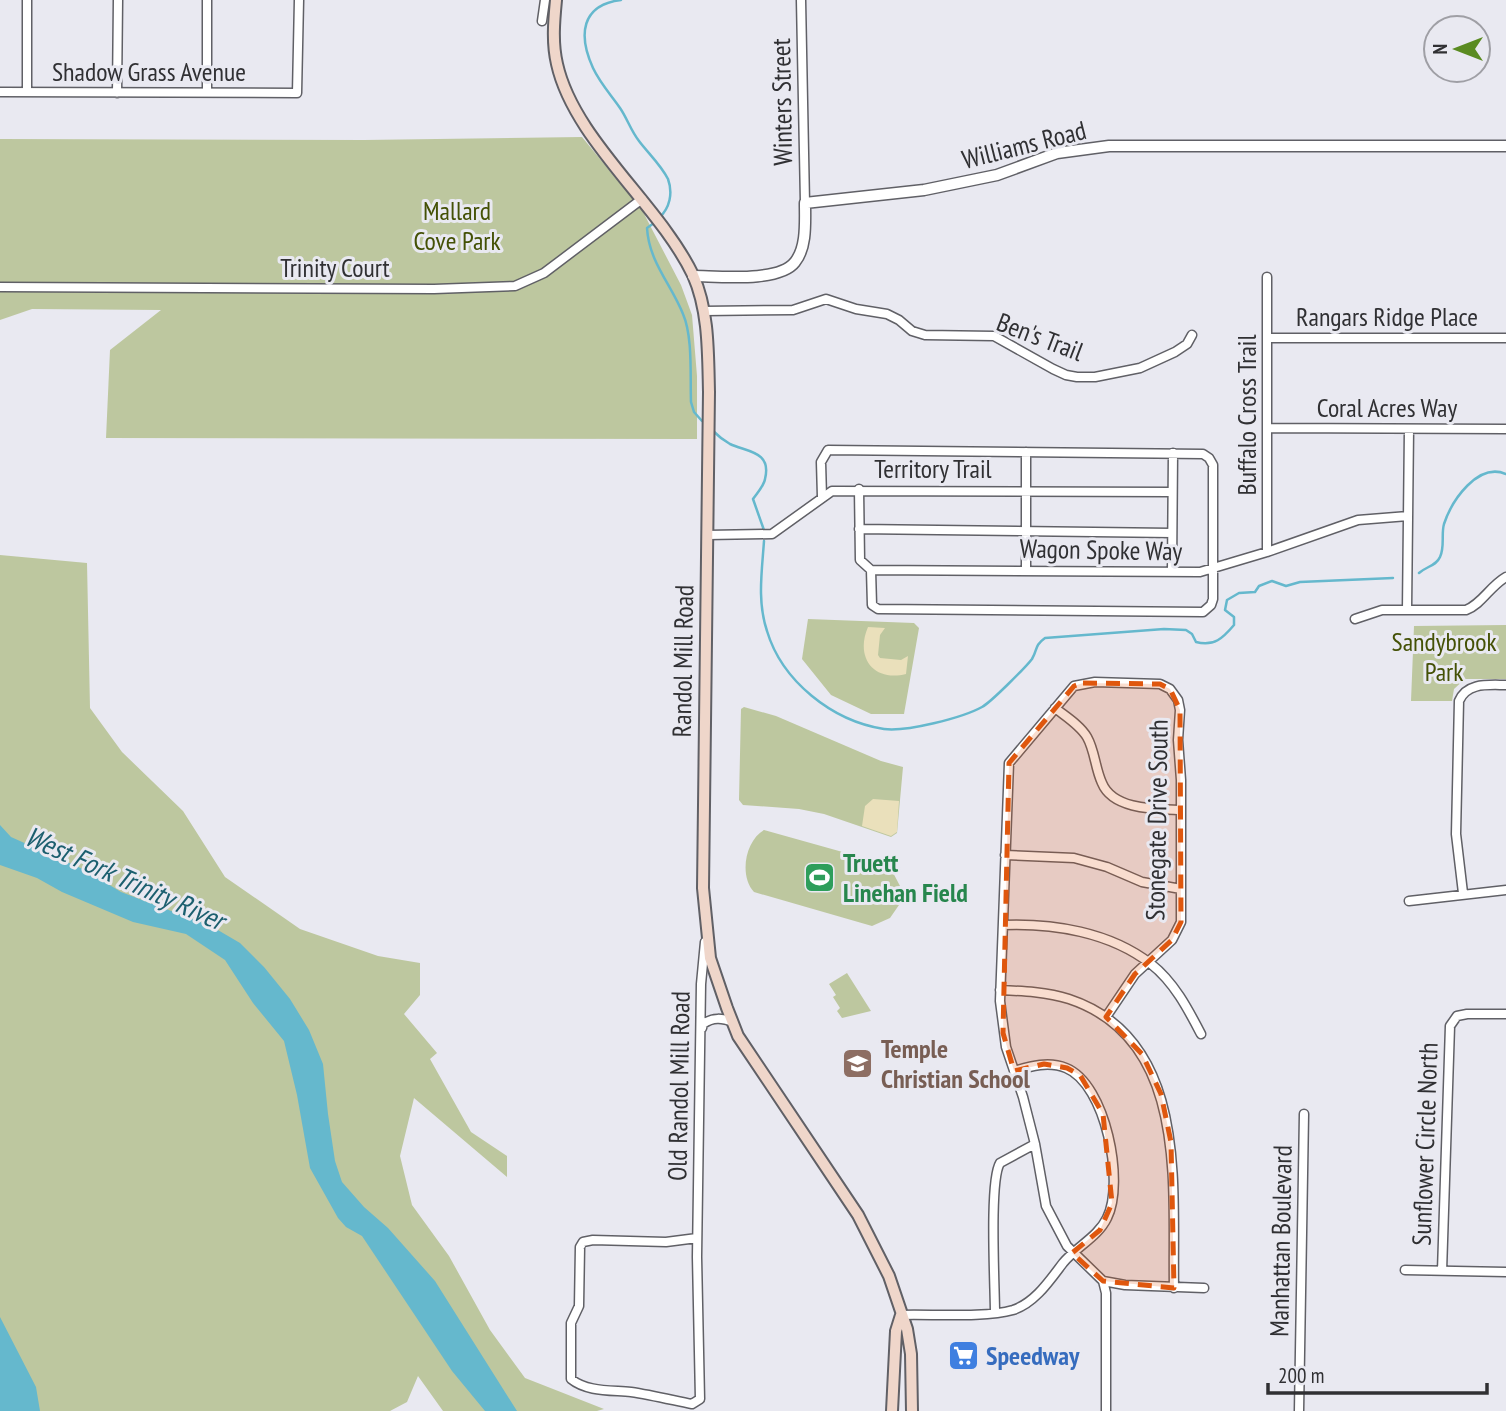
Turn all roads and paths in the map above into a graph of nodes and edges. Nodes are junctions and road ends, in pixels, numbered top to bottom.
1 (27, 0) edge
2 (118, 0) edge
3 (207, 0) edge
4 (299, 0) edge
5 (545, 0) edge
6 (556, 0) edge
7 (802, 0) edge
8 (542, 20) dead end
9 (0, 92) edge
10 (27, 92) junction
11 (207, 92) junction
12 (117, 93) junction
13 (1506, 146) edge
14 (642, 199) junction
15 (804, 203) junction
16 (693, 276) junction
17 (1267, 277) dead end
18 (0, 287) edge
19 (704, 311) junction
20 (1192, 335) dead end
21 (1268, 338) junction
22 (1506, 338) edge
23 (1268, 428) junction
24 (1409, 429) junction
25 (1506, 429) edge
26 (1026, 452) junction
27 (1173, 453) junction
28 (859, 489) junction
29 (1026, 490) junction
30 (1172, 492) junction
31 (822, 497) junction
32 (1408, 516) junction
33 (859, 529) junction
34 (1026, 532) junction
35 (1172, 533) junction
36 (707, 535) junction
37 (1267, 552) junction
38 (1213, 568) junction
39 (871, 570) junction
40 (1026, 570) junction
41 (1172, 571) junction
42 (1506, 577) edge
43 (1407, 610) junction
44 (1355, 619) dead end
45 (1504, 684) edge
46 (1055, 708) junction
47 (1180, 810) junction
48 (1005, 855) junction
49 (1181, 889) junction
50 (1506, 890) edge
51 (1463, 893) junction
52 (1409, 901) dead end
53 (1003, 925) junction
54 (706, 936) junction
55 (1148, 962) junction
56 (1000, 990) junction
57 (1506, 1014) edge
58 (1107, 1017) junction
59 (733, 1022) junction
60 (700, 1031) junction
61 (1201, 1034) dead end
62 (1014, 1071) junction
63 (1304, 1114) dead end
64 (1035, 1144) junction
65 (697, 1238) junction
66 (1072, 1253) junction
67 (1405, 1270) dead end
68 (1442, 1271) junction
69 (1506, 1272) edge
70 (1103, 1281) junction
71 (1174, 1288) junction
72 (1204, 1289) dead end
73 (995, 1313) junction
74 (901, 1315) junction
75 (892, 1411) edge
76 (912, 1411) edge
77 (1105, 1411) edge
78 (1298, 1411) edge

1 - 10 street
2 - 12 street
3 - 11 street
4 - 11 street, Shadow Grass Avenue
5 - 8 street
6 - 14 main road, Randol Mill Road
7 - 15 street, Winters Street
9 - 10 street, Shadow Grass Avenue
10 - 12 street, Shadow Grass Avenue
11 - 12 street, Shadow Grass Avenue
13 - 15 street, Williams Road
14 - 16 main road, Randol Mill Road
14 - 18 street, Trinity Court
15 - 16 street
16 - 19 main road, Randol Mill Road
17 - 21 street, Buffalo Cross Trail
19 - 20 street, Ben's Trail
19 - 36 main road, Randol Mill Road
21 - 22 street, Rangars Ridge Place
21 - 23 street, Buffalo Cross Trail
23 - 24 street, Coral Acres Way
23 - 37 street, Buffalo Cross Trail
24 - 25 street, Coral Acres Way
24 - 32 street
26 - 27 street
26 - 29 street
26 - 31 street
27 - 30 street
27 - 38 street
28 - 29 street, Territory Trail
28 - 31 street, Territory Trail
28 - 33 street
29 - 30 street, Territory Trail
29 - 34 street
30 - 35 street
31 - 36 street, Territory Trail
32 - 37 street, Wagon Spoke Way
32 - 43 street
33 - 34 street
33 - 39 street
34 - 35 street
34 - 40 street
35 - 41 street
36 - 54 main road, Randol Mill Road
37 - 38 street, Wagon Spoke Way
38 - 39 street
38 - 41 street, Wagon Spoke Way
39 - 40 street, Wagon Spoke Way
40 - 41 street, Wagon Spoke Way
42 - 43 street
43 - 44 street
45 - 51 street
46 - 47 street
46 - 47 street, Stonegate Drive South
46 - 48 street
47 - 49 street, Stonegate Drive South
48 - 49 street
48 - 53 street
49 - 55 street, Stonegate Drive South
50 - 51 street
51 - 52 street
53 - 55 street
53 - 56 street
54 - 59 main road, Randol Mill Road
54 - 60 street, Old Randol Mill Road
55 - 58 street, Stonegate Drive South
55 - 61 street
56 - 58 street
56 - 62 street
57 - 68 street, Sunflower Circle North
58 - 71 street
59 - 60 street
59 - 74 main road, Randol Mill Road
60 - 65 street, Old Randol Mill Road
62 - 64 street
62 - 66 street
63 - 78 street, Manhattan Boulevard
64 - 66 street
64 - 73 street
65 - 65 street, Old Randol Mill Road
66 - 70 street
66 - 73 street
67 - 68 street
68 - 69 street
70 - 71 street
70 - 77 street
71 - 72 street
73 - 74 street
74 - 75 main road, Randol Mill Road
74 - 76 main road, Randol Mill Road

